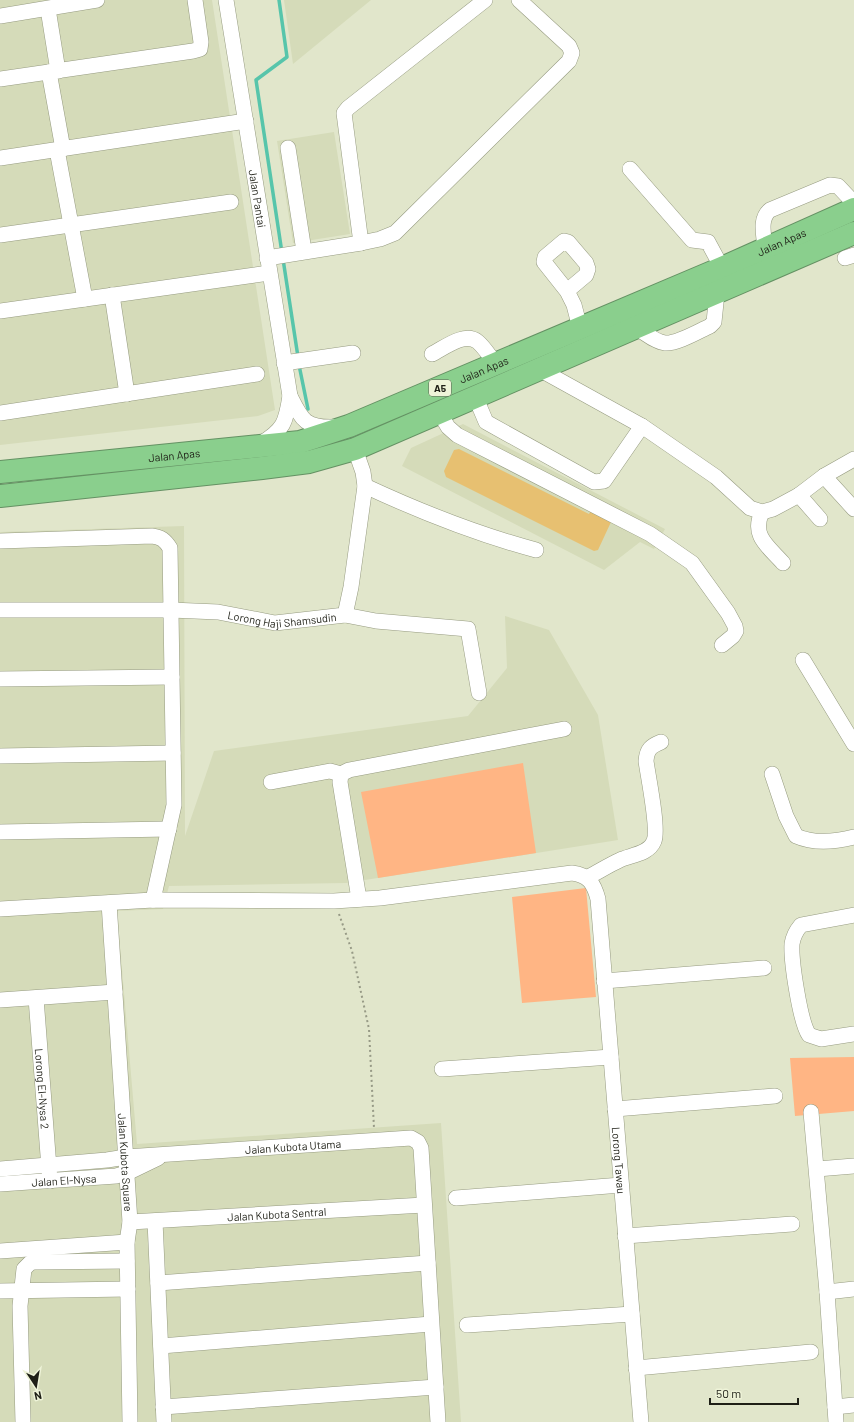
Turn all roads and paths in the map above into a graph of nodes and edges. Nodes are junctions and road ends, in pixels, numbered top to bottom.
1 (97, 0) edge
2 (195, 0) edge
3 (226, 0) edge
4 (485, 0) edge
5 (519, 0) edge
6 (48, 9) junction
7 (0, 16) edge
8 (53, 71) junction
9 (0, 79) edge
10 (246, 122) junction
11 (288, 148) dead end
12 (60, 149) junction
13 (0, 158) edge
14 (630, 169) dead end
15 (231, 202) dead end
16 (854, 203) edge
17 (854, 209) edge
18 (71, 225) junction
19 (854, 233) edge
20 (0, 235) edge
21 (361, 242) junction
22 (765, 248) junction
23 (299, 252) junction
24 (271, 257) junction
25 (722, 268) junction
26 (269, 273) junction
27 (567, 291) dead end
28 (112, 295) junction
29 (85, 299) junction
30 (0, 311) edge
31 (580, 328) junction
32 (353, 353) dead end
33 (432, 354) dead end
34 (289, 362) junction
35 (496, 364) junction
36 (540, 369) junction
37 (257, 374) dead end
38 (127, 394) junction
39 (290, 396) junction
40 (475, 396) junction
41 (439, 412) junction
42 (0, 413) edge
43 (349, 426) junction
44 (642, 426) junction
45 (255, 447) junction
46 (354, 448) junction
47 (854, 459) edge
48 (0, 472) edge
49 (824, 476) junction
50 (365, 486) junction
51 (0, 488) edge
52 (63, 489) junction
53 (799, 495) junction
54 (0, 496) edge
55 (854, 509) edge
56 (762, 512) junction
57 (820, 519) dead end
58 (0, 541) edge
59 (536, 550) dead end
60 (783, 564) dead end
61 (0, 610) edge
62 (171, 610) junction
63 (345, 615) junction
64 (722, 645) dead end
65 (803, 660) dead end
66 (172, 677) junction
67 (0, 679) edge
68 (479, 693) dead end
69 (564, 729) dead end
70 (661, 742) dead end
71 (854, 744) edge
72 (173, 753) junction
73 (0, 756) edge
74 (341, 774) junction
75 (772, 774) dead end
76 (271, 782) dead end
77 (169, 828) junction
78 (0, 832) edge
79 (854, 837) edge
80 (588, 877) junction
81 (359, 899) junction
82 (153, 900) junction
83 (334, 901) junction
84 (109, 903) junction
85 (0, 909) edge
86 (854, 915) edge
87 (764, 968) dead end
88 (604, 981) junction
89 (115, 992) junction
90 (36, 998) junction
91 (0, 1000) edge
92 (854, 1034) edge
93 (611, 1057) junction
94 (442, 1069) dead end
95 (775, 1096) dead end
96 (615, 1109) junction
97 (811, 1112) dead end
98 (375, 1139) junction
99 (166, 1154) junction
100 (126, 1157) junction
101 (48, 1166) junction
102 (854, 1166) edge
103 (0, 1169) edge
104 (817, 1169) junction
105 (127, 1173) junction
106 (50, 1181) junction
107 (0, 1184) edge
108 (621, 1185) junction
109 (456, 1198) dead end
110 (424, 1205) junction
111 (155, 1221) junction
112 (130, 1222) junction
113 (792, 1224) dead end
114 (625, 1236) junction
115 (127, 1242) junction
116 (0, 1251) edge
117 (127, 1261) junction
118 (428, 1263) junction
119 (158, 1283) junction
120 (128, 1289) junction
121 (854, 1289) edge
122 (0, 1291) edge
123 (23, 1291) junction
124 (827, 1292) junction
125 (632, 1314) junction
126 (431, 1324) junction
127 (468, 1325) dead end
128 (161, 1346) junction
129 (811, 1352) dead end
130 (636, 1368) junction
131 (436, 1387) junction
132 (854, 1405) edge
133 (163, 1407) junction
134 (836, 1415) edge
135 (23, 1422) edge
136 (130, 1422) edge
137 (164, 1422) edge
138 (438, 1422) edge
139 (641, 1422) edge

1 - 6 street
2 - 8 street
3 - 10 street, Jalan Pantai
4 - 21 street
5 - 21 street
6 - 7 street
6 - 8 street
8 - 9 street
8 - 12 street
10 - 12 street
10 - 24 street, Jalan Pantai
11 - 23 street
12 - 13 street
12 - 18 street
14 - 25 street
15 - 18 street
16 - 22 street
17 - 22 highway, Jalan Apas / A5
18 - 20 street
18 - 29 street
19 - 36 highway, Jalan Apas / A5
21 - 23 street
22 - 25 highway, Jalan Apas / A5
23 - 24 street
24 - 26 street, Jalan Pantai
25 - 31 highway, Jalan Apas / A5
26 - 28 street
26 - 34 street, Jalan Pantai
27 - 31 street
28 - 29 street
28 - 38 street
29 - 30 street
31 - 35 highway, Jalan Apas / A5
32 - 34 street
33 - 35 street
34 - 39 street, Jalan Pantai
35 - 43 highway, Jalan Apas / A5
36 - 40 highway, Jalan Apas / A5
36 - 44 street
37 - 38 street
38 - 42 street
39 - 43 street
39 - 45 street
40 - 41 highway, Jalan Apas / A5
40 - 44 street
41 - 46 highway, Jalan Apas / A5
41 - 64 street
43 - 45 highway, Jalan Apas / A5
44 - 56 street
45 - 48 highway, Jalan Apas / A5
46 - 50 street, Lorong Haji Shamsudin
46 - 52 highway, Jalan Apas / A5
47 - 49 street
49 - 53 street
49 - 55 street
50 - 59 street
50 - 63 street, Lorong Haji Shamsudin
51 - 52 highway
52 - 54 highway, Jalan Apas / A5
53 - 56 street
53 - 57 street
56 - 60 street
58 - 62 street
61 - 62 street, Lorong Haji Shamsudin
62 - 63 street, Lorong Haji Shamsudin
62 - 66 street
63 - 68 street
65 - 71 street
66 - 67 street
66 - 72 street
69 - 74 street
70 - 80 street
72 - 73 street
72 - 77 street
74 - 76 street
74 - 81 street
75 - 79 street
77 - 78 street
77 - 82 street
80 - 81 street
80 - 88 street, Lorong Tawau
81 - 83 street
82 - 83 street
82 - 84 street
83 - 98 path
84 - 85 street
84 - 89 street, Jalan Kubota Square
86 - 92 street
87 - 88 street
88 - 93 street, Lorong Tawau
89 - 90 street
89 - 100 street, Jalan Kubota Square
90 - 91 street
90 - 101 street, Lorong El-Nysa 2
93 - 94 street
93 - 96 street, Lorong Tawau
95 - 96 street
96 - 108 street, Lorong Tawau
97 - 104 street
98 - 99 street, Jalan Kubota Utama
98 - 110 street, Jalan Kubota Utama
99 - 100 street, Jalan Kubota Utama
99 - 105 street, Jalan Kubota Utama
100 - 101 street, Jalan El-Nysa
100 - 105 street, Jalan Kubota Square
101 - 103 street, Jalan El-Nysa
101 - 106 street, Lorong El-Nysa 2
102 - 104 street
104 - 124 street
105 - 106 street, Jalan El-Nysa
105 - 112 street, Jalan Kubota Square
106 - 107 street, Jalan El-Nysa
108 - 109 street
108 - 114 street, Lorong Tawau
110 - 111 street, Jalan Kubota Sentral
110 - 118 street
111 - 112 street, Jalan Kubota Sentral
111 - 119 street
112 - 115 street, Jalan Kubota Square
113 - 114 street
114 - 125 street, Lorong Tawau
115 - 116 street
115 - 117 street, Jalan Kubota Square
117 - 120 street, Jalan Kubota Square
117 - 123 street
118 - 119 street
118 - 126 street
119 - 128 street
120 - 123 street
120 - 136 street, Jalan Kubota Square
121 - 124 street
122 - 123 street
123 - 135 street
124 - 134 street
125 - 127 street
125 - 130 street, Lorong Tawau
126 - 128 street
126 - 131 street
128 - 133 street
129 - 130 street
130 - 139 street, Lorong Tawau
131 - 133 street
131 - 138 street
132 - 134 street
133 - 137 street

